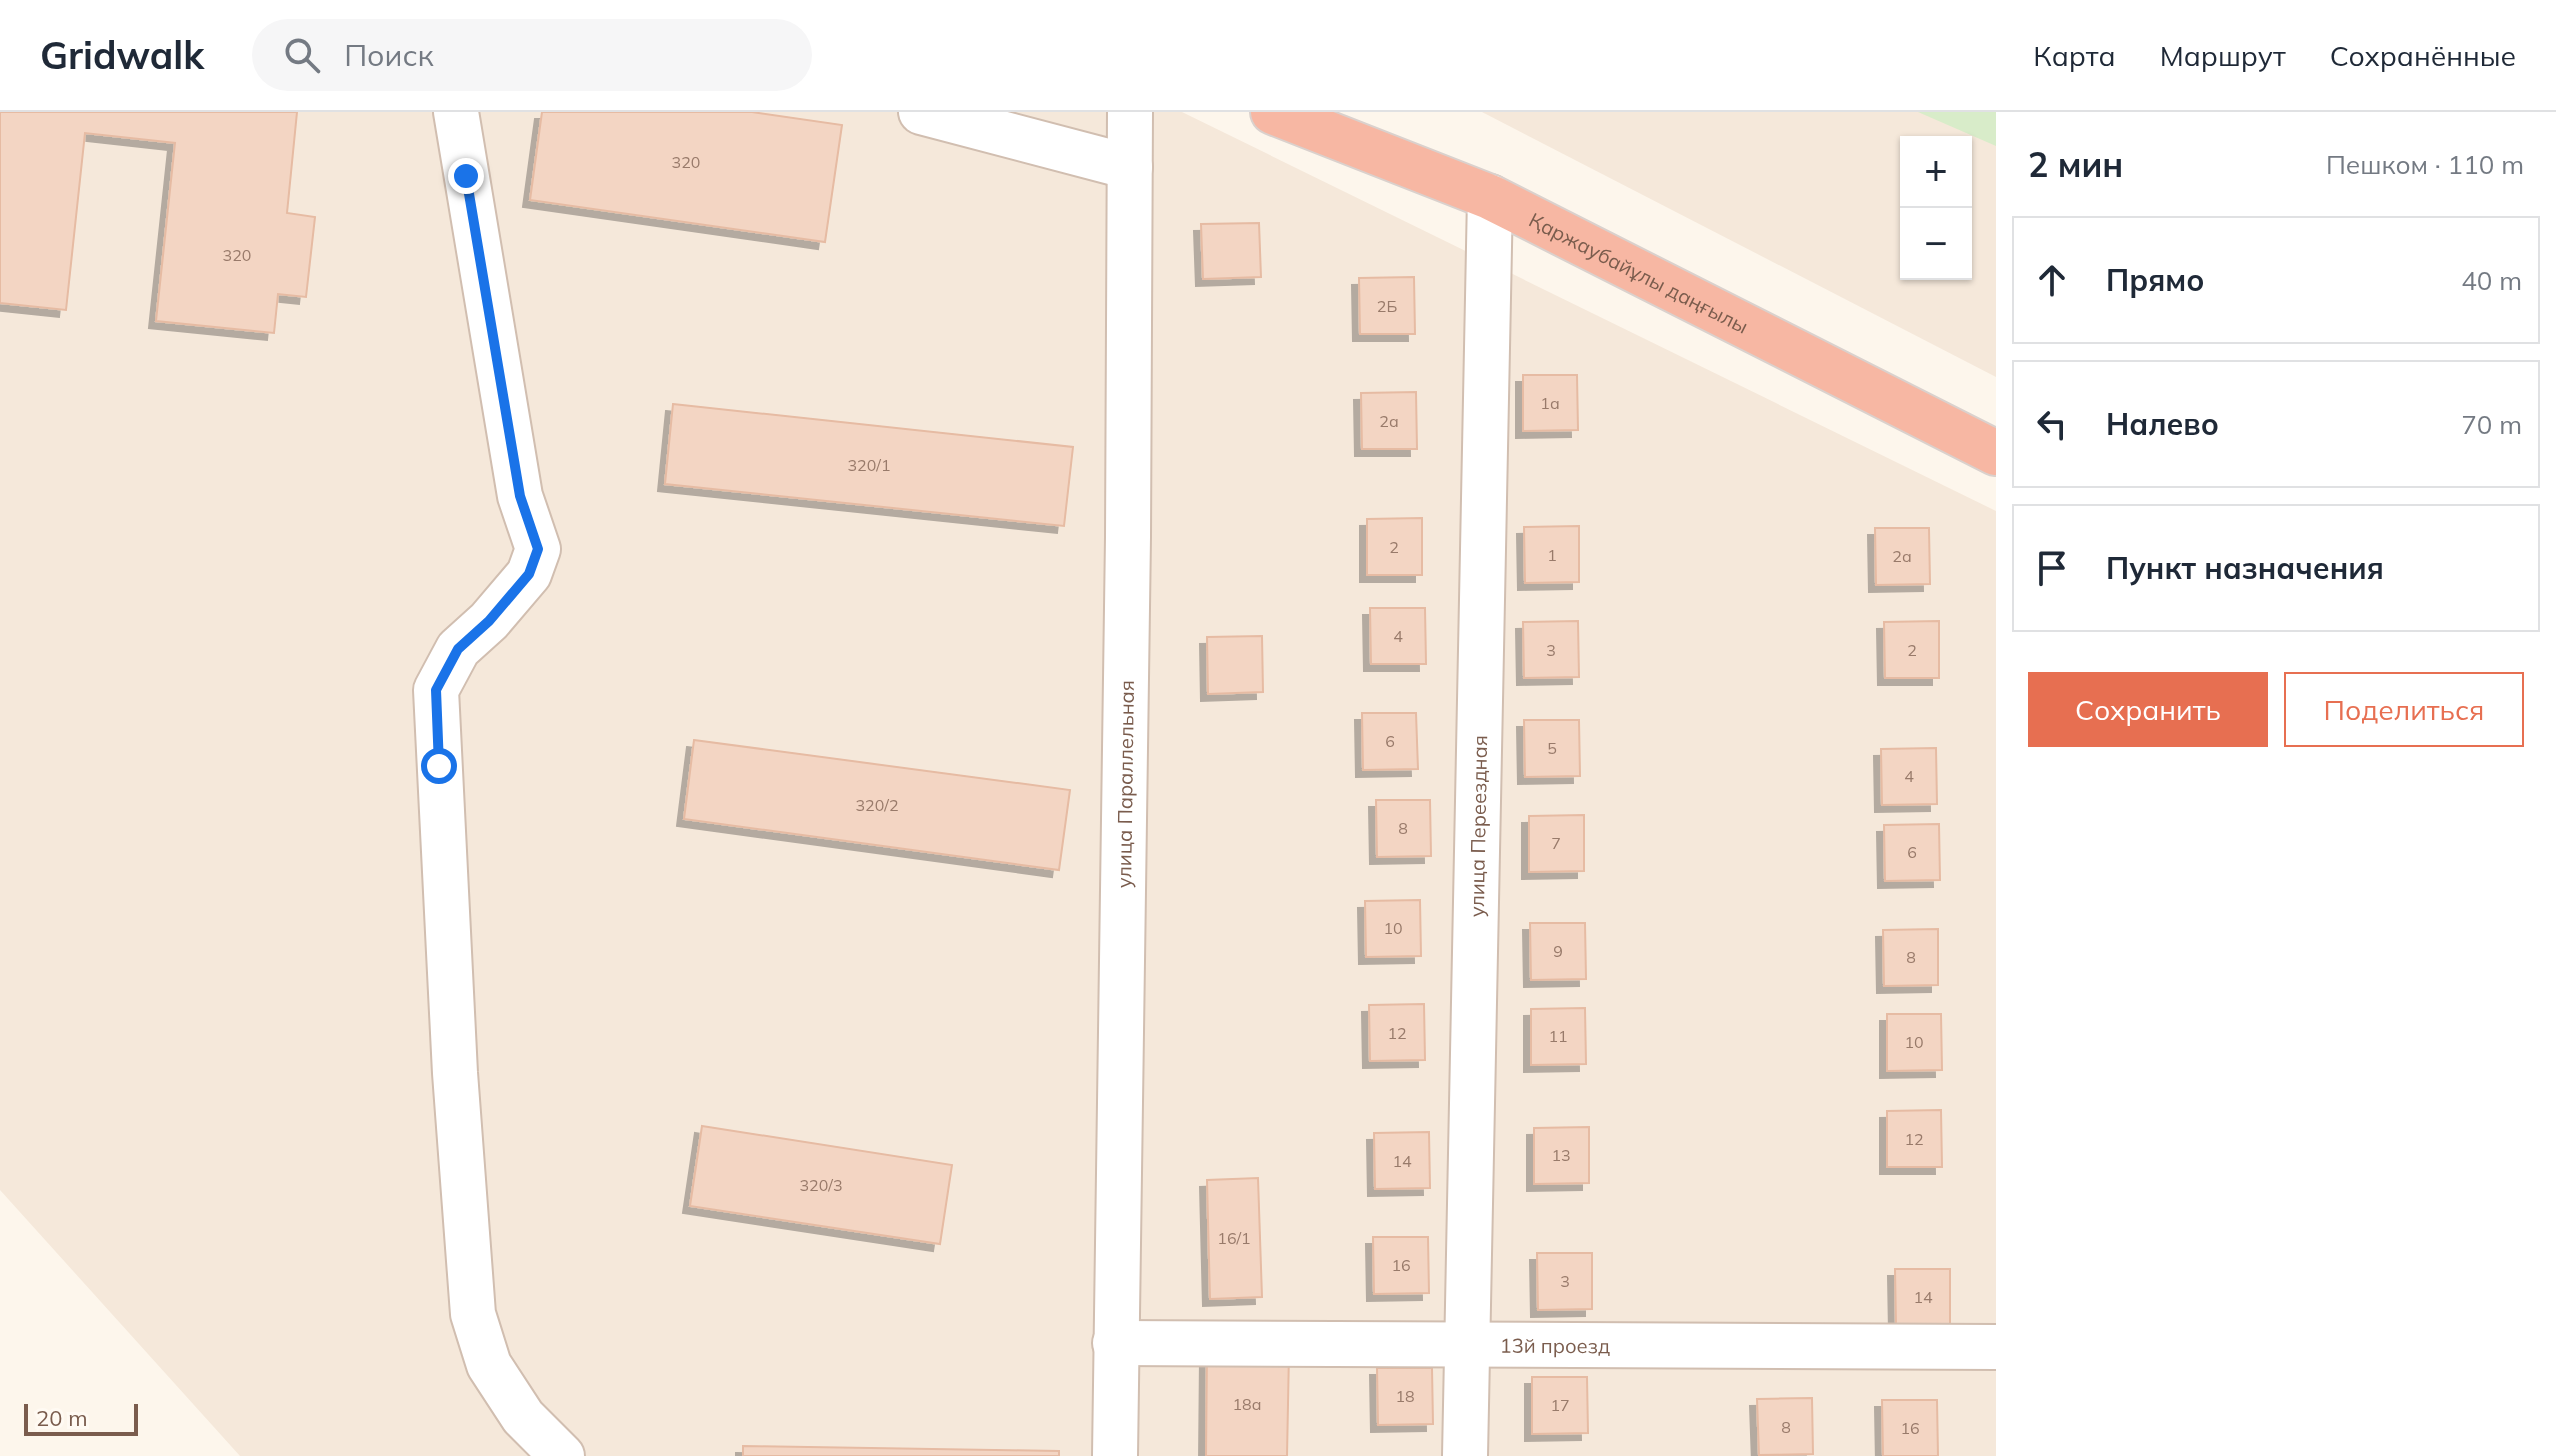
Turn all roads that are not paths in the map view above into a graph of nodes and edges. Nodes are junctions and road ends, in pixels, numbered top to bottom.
1 (456, 112) edge
2 (921, 112) edge
3 (1130, 112) edge
4 (1273, 112) edge
5 (1130, 167) junction
6 (1490, 197) junction
7 (1996, 453) edge
8 (1466, 1342) junction
9 (1115, 1343) junction
10 (1996, 1347) edge
11 (562, 1456) edge
12 (1115, 1456) edge
13 (1465, 1456) edge

1 - 11 street
2 - 5 street
3 - 5 street, улица Параллельная
4 - 6 highway, Қаржаубайұлы даңғылы
5 - 9 street, улица Параллельная
6 - 7 highway, Қаржаубайұлы даңғылы
6 - 8 street, улица Переездная
8 - 9 street, 13й проезд
8 - 10 street, 13й проезд
8 - 13 street, улица Переездная
9 - 12 street, улица Параллельная

